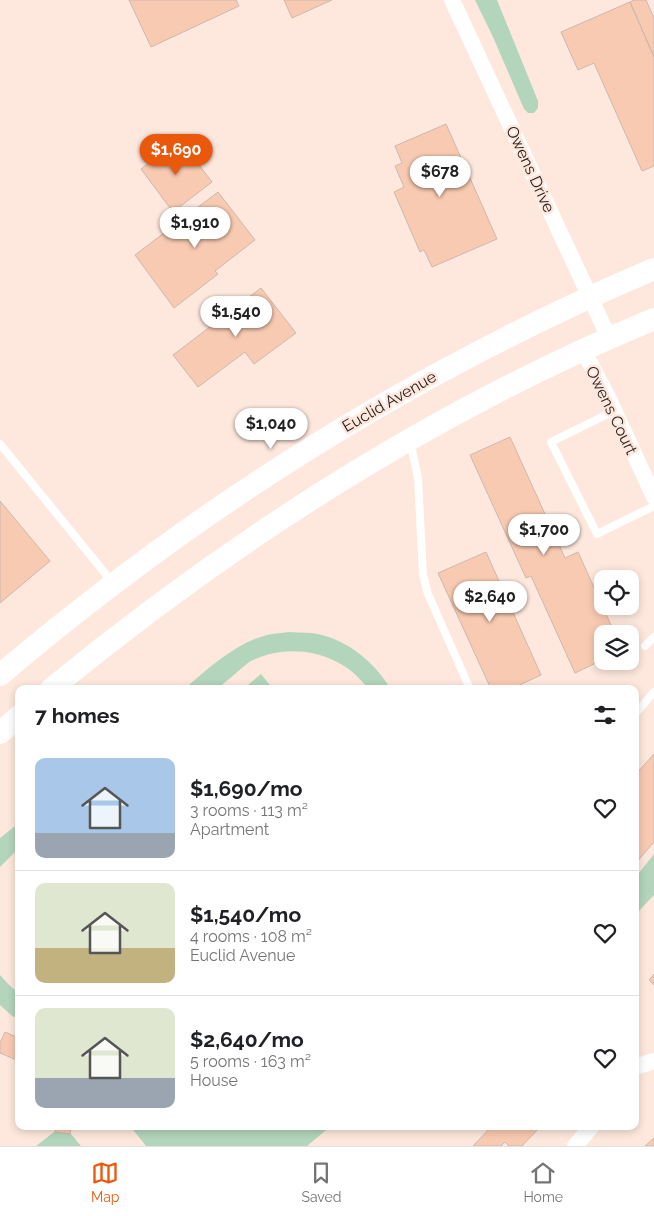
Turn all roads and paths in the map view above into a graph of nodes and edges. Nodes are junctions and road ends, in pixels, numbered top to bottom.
1 (452, 0) edge
2 (654, 269) edge
3 (589, 296) junction
4 (654, 319) edge
5 (608, 338) junction
6 (582, 350) junction
7 (614, 411) junction
8 (410, 440) junction
9 (0, 444) edge
10 (654, 497) edge
11 (654, 506) edge
12 (113, 583) junction
13 (654, 637) edge
14 (645, 646) dead end
15 (0, 675) edge
16 (56, 685) edge
17 (468, 685) edge
18 (654, 692) edge
19 (639, 709) edge
20 (15, 720) edge
21 (0, 733) edge
22 (654, 1061) edge
23 (639, 1066) edge
24 (589, 1130) edge
25 (578, 1145) edge

1 - 3 street, Owens Drive
2 - 3 street, Euclid Avenue
3 - 5 street, Owens Drive
3 - 12 street, Euclid Avenue
4 - 5 street
5 - 6 street
6 - 7 street, Owens Court
6 - 8 street
7 - 10 street, Owens Court
7 - 11 lane
8 - 16 street
8 - 17 lane
9 - 12 lane
12 - 15 street, Euclid Avenue
13 - 14 lane
18 - 19 lane
20 - 21 street
22 - 23 street
24 - 25 street

